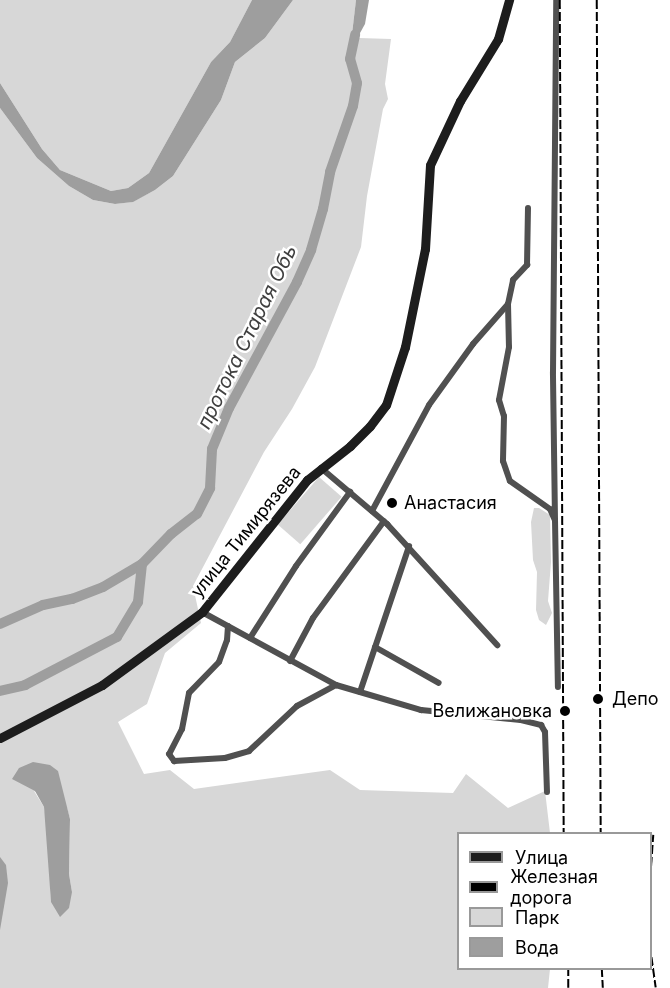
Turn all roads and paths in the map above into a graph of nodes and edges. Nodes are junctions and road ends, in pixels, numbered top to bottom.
1 (509, 0) edge
2 (556, 0) edge
3 (528, 208) dead end
4 (508, 304) junction
5 (321, 468) junction
6 (350, 492) junction
7 (372, 511) junction
8 (555, 520) junction
9 (384, 521) junction
10 (409, 546) junction
11 (202, 612) junction
12 (228, 626) junction
13 (250, 638) junction
14 (497, 645) dead end
15 (375, 647) junction
16 (290, 661) junction
17 (439, 683) dead end
18 (336, 685) junction
19 (558, 687) dead end
20 (360, 692) junction
21 (0, 738) edge
22 (547, 792) dead end

1 - 5 street, улица Тимирязева
2 - 8 street
3 - 4 street
4 - 7 street
4 - 8 street
5 - 6 street
5 - 11 street, улица Тимирязева
6 - 7 street
6 - 13 street
7 - 9 street
8 - 19 street
9 - 10 street
9 - 16 street
10 - 14 street
10 - 15 street
11 - 12 street
11 - 21 street, улица Тимирязева
12 - 13 street
12 - 18 street
13 - 16 street
15 - 17 street
15 - 20 street
16 - 18 street
18 - 20 street
20 - 22 street

